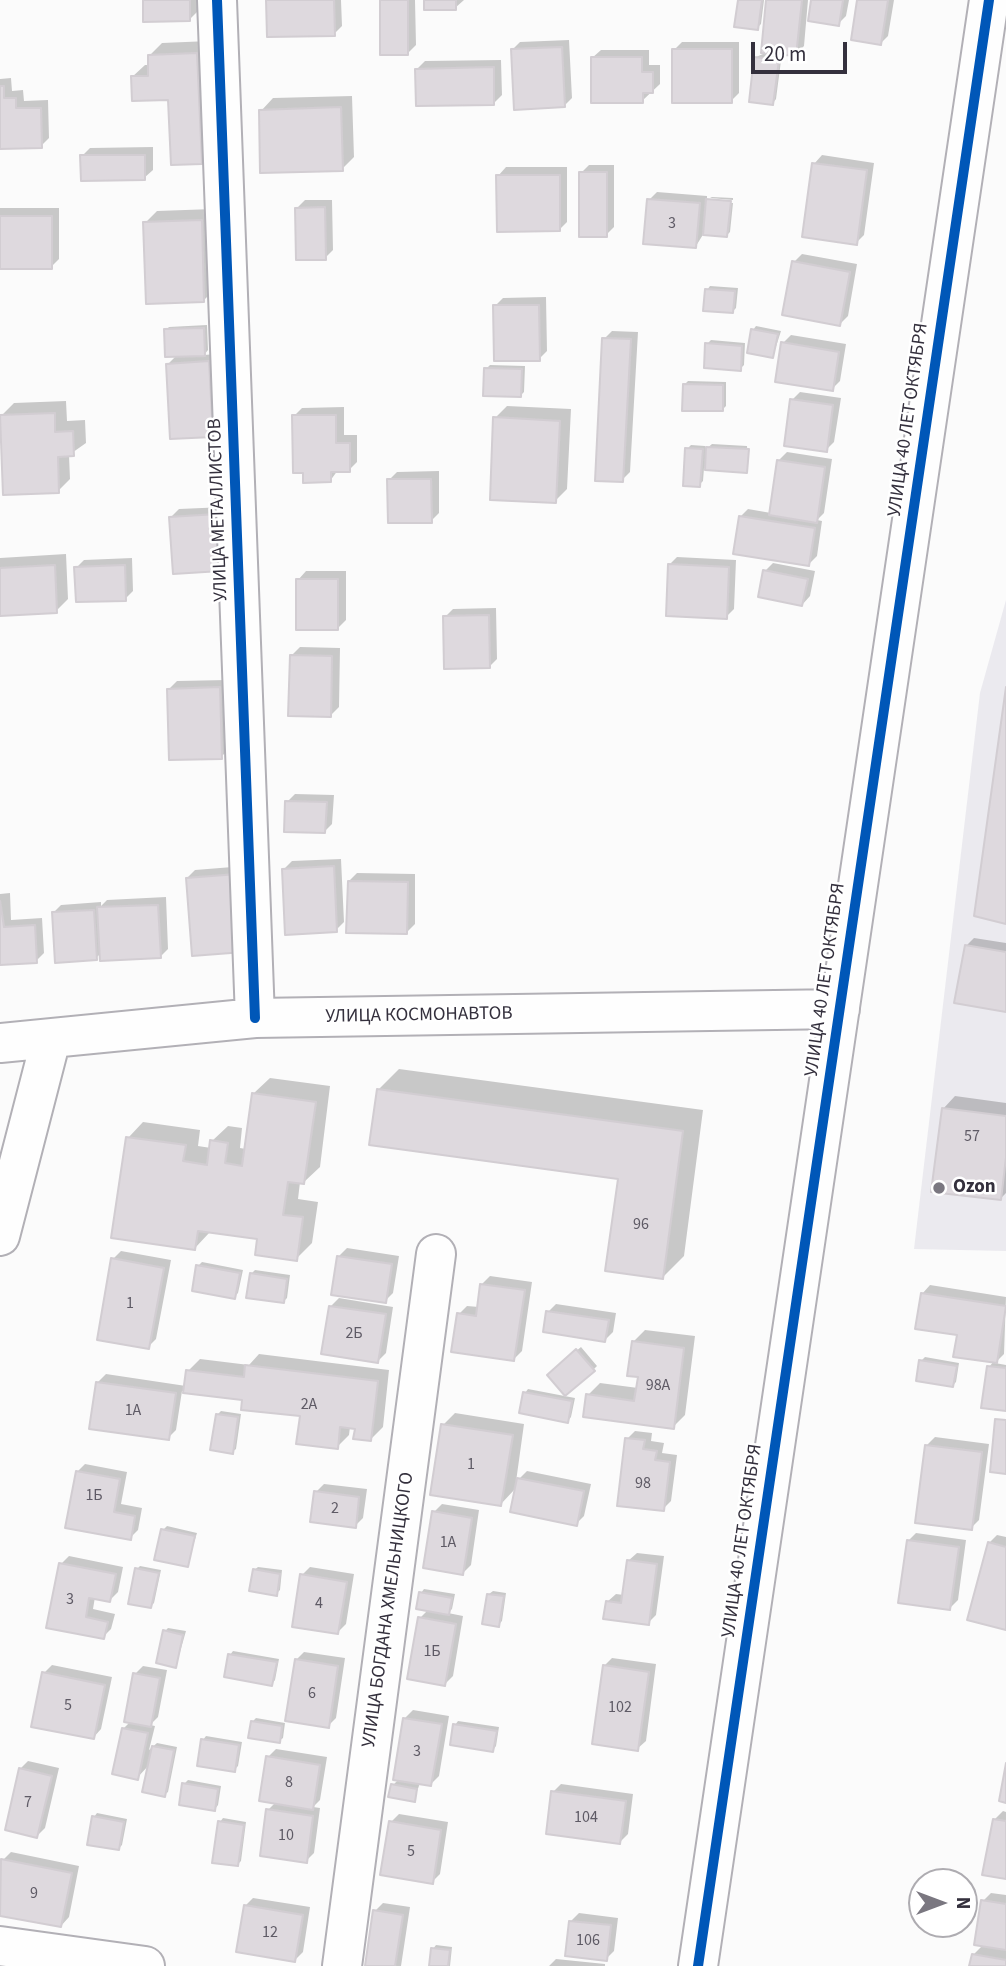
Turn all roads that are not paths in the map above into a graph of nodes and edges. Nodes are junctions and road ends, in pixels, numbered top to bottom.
1 (217, 0) edge
2 (989, 0) edge
3 (840, 1009) junction
4 (255, 1018) junction
5 (51, 1039) junction
6 (0, 1043) edge
7 (0, 1236) edge
8 (436, 1254) dead end
9 (0, 1945) edge
10 (145, 1966) edge
11 (342, 1966) edge
12 (698, 1966) edge

1 - 4 street, УЛИЦА МЕТАЛЛИСТОВ
2 - 3 street, УЛИЦА 40 ЛЕТ ОКТЯБРЯ
3 - 4 street, УЛИЦА КОСМОНАВТОВ
3 - 12 street, УЛИЦА 40 ЛЕТ ОКТЯБРЯ
4 - 5 street, УЛИЦА КОСМОНАВТОВ
5 - 6 street, УЛИЦА КОСМОНАВТОВ
5 - 7 street
8 - 11 street, УЛИЦА БОГДАНА ХМЕЛЬНИЦКОГО
9 - 10 street

